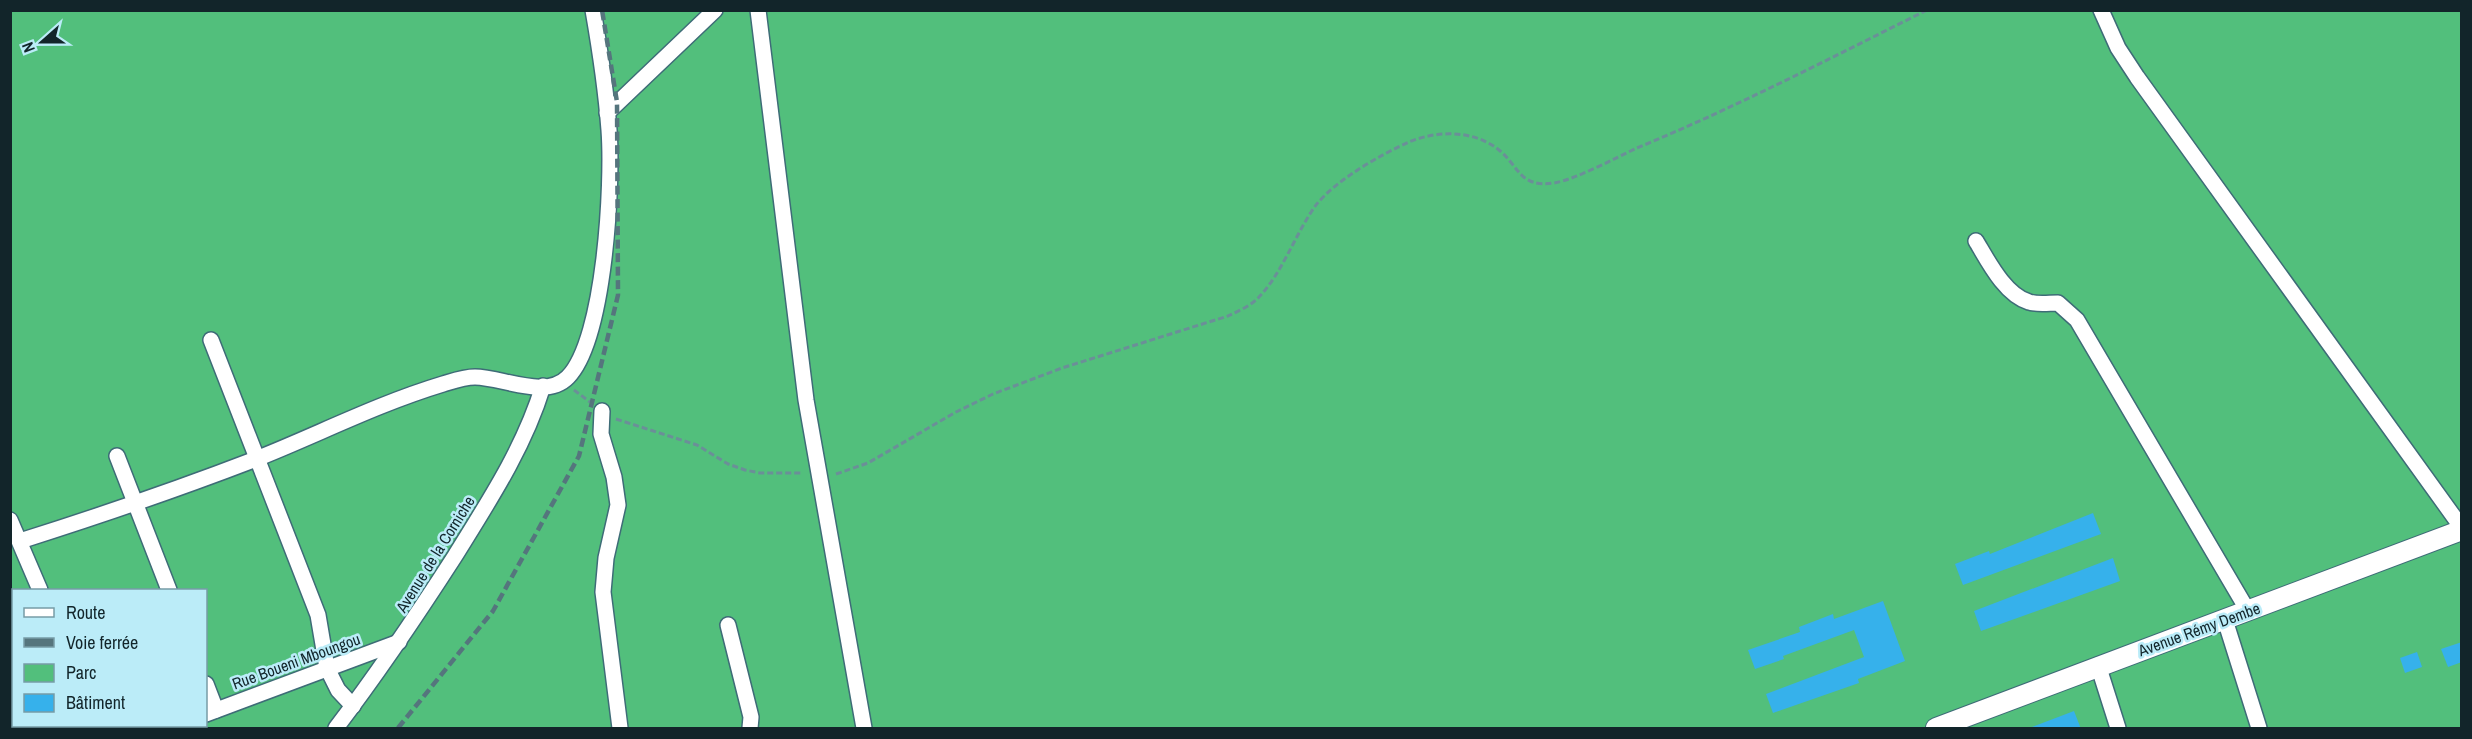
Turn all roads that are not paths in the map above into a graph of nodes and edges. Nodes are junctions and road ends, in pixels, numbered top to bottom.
1 (593, 10) edge
2 (715, 10) edge
3 (758, 10) edge
4 (2101, 10) edge
5 (607, 113) junction
6 (1976, 241) dead end
7 (211, 340) dead end
8 (543, 386) junction
9 (602, 411) road end
10 (117, 456) dead end
11 (256, 459) junction
12 (136, 504) junction
13 (10, 520) edge
14 (2462, 529) edge
15 (20, 541) junction
16 (39, 589) edge
17 (168, 589) edge
18 (2248, 611) junction
19 (2225, 620) junction
20 (728, 625) dead end
21 (399, 642) junction
22 (2098, 665) junction
23 (327, 668) junction
24 (207, 690) edge
25 (353, 706) junction
26 (211, 712) edge
27 (1959, 724) edge
28 (336, 729) edge
29 (620, 729) edge
30 (750, 729) edge
31 (864, 729) edge
32 (1936, 729) edge
33 (2118, 729) edge
34 (2259, 729) edge

1 - 5 street
2 - 5 street
3 - 31 street
4 - 14 street
5 - 8 street
6 - 18 street
7 - 11 street
8 - 11 street
8 - 21 street, Avenue de la Corniche
9 - 29 street
10 - 12 street
11 - 12 street
11 - 23 street
12 - 15 street
12 - 17 street
13 - 15 street
14 - 18 street, Avenue Rémy Dembe
15 - 16 street
18 - 19 street, Avenue Rémy Dembe
19 - 22 street, Avenue Rémy Dembe
19 - 34 street
20 - 30 street
21 - 23 street, Rue Boueni Mboungou
21 - 25 street, Avenue de la Corniche
22 - 27 street, Avenue Rémy Dembe
22 - 33 street
23 - 25 street
23 - 26 street, Rue Boueni Mboungou
24 - 26 street
25 - 28 street, Avenue de la Corniche
27 - 32 street, Avenue Rémy Dembe

